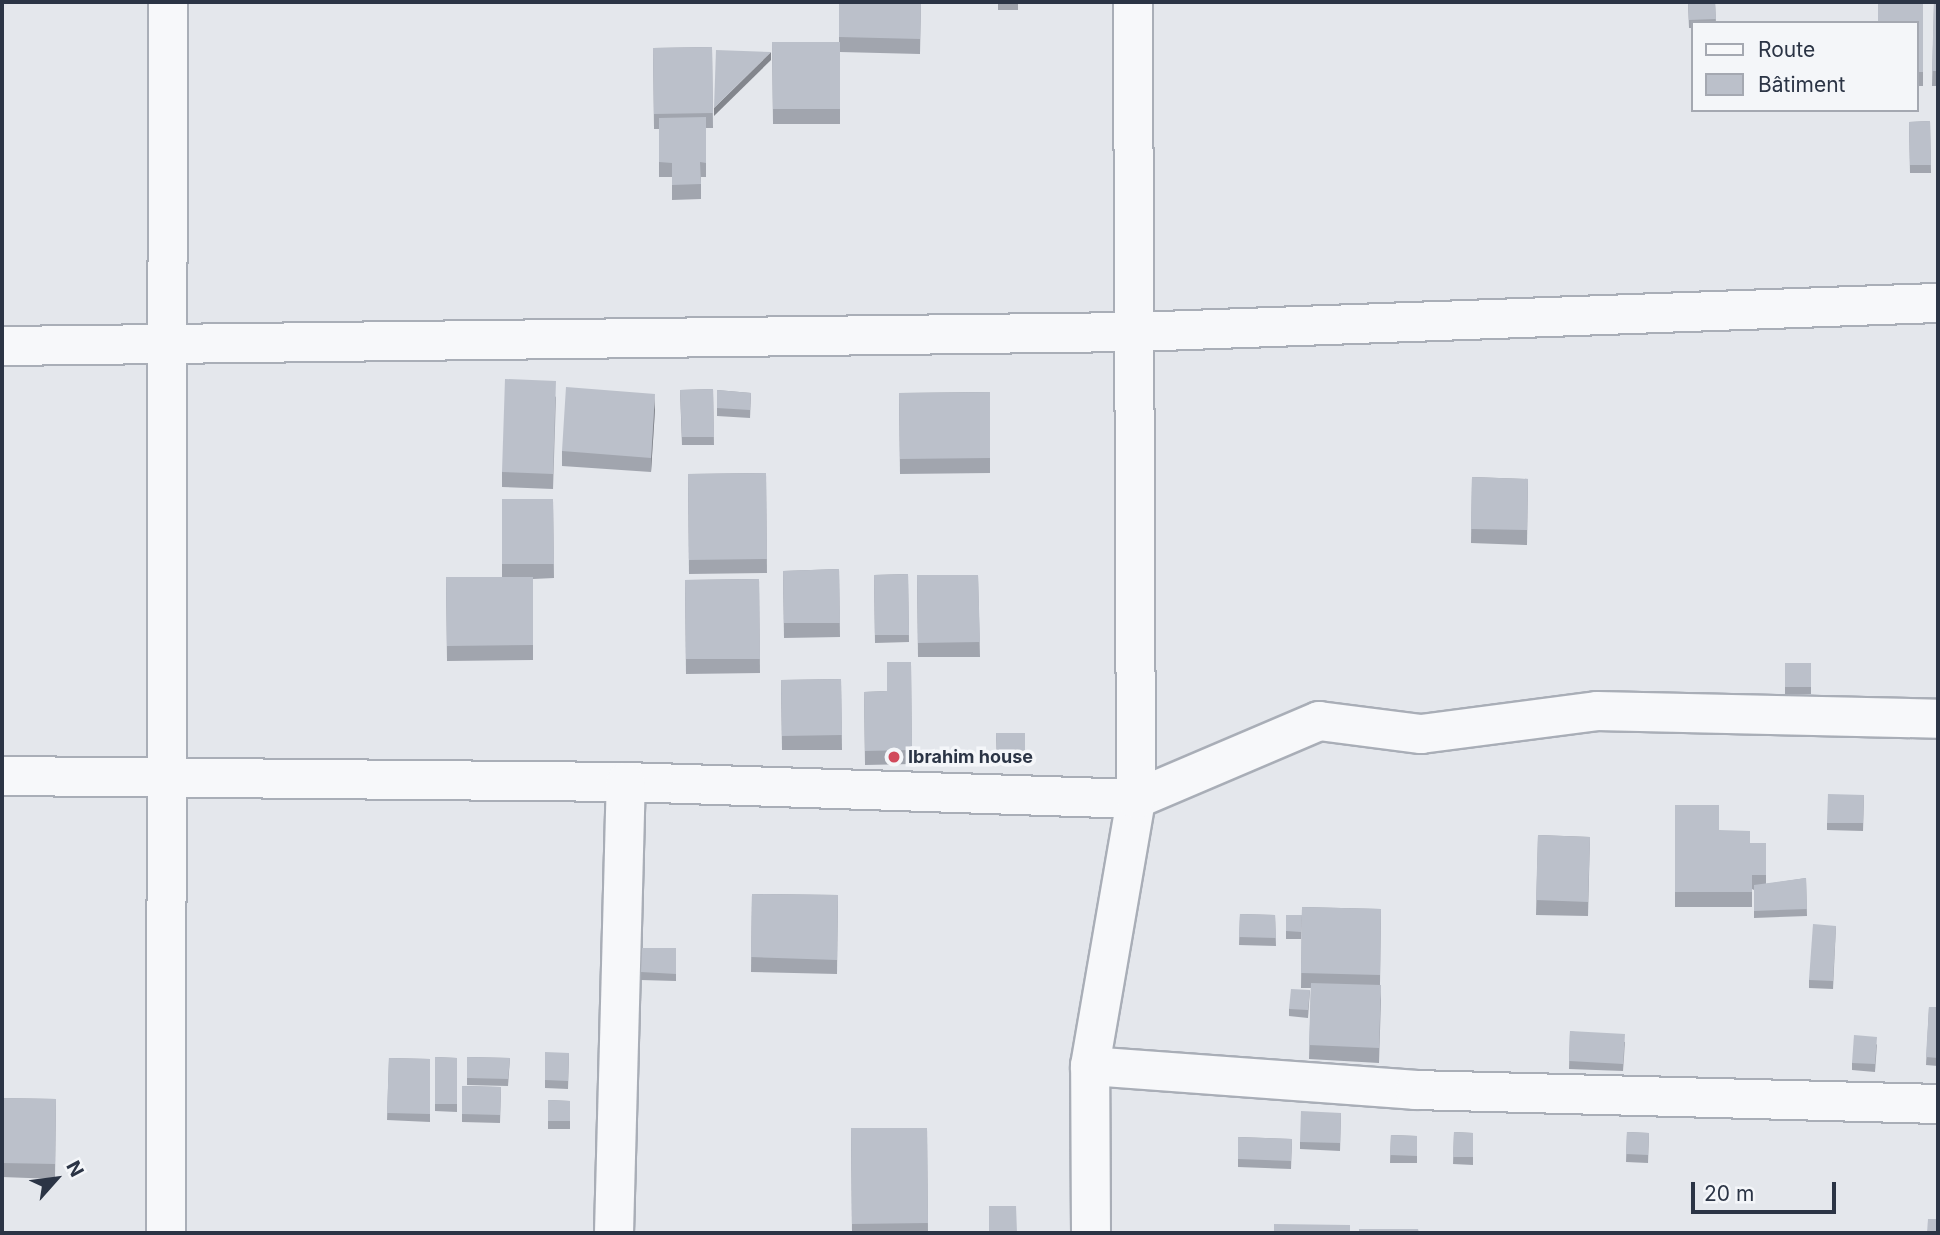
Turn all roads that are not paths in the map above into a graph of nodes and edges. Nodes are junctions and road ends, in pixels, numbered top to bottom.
1 (168, 2) edge
2 (1133, 2) edge
3 (1938, 303) edge
4 (1134, 332) junction
5 (2, 346) edge
6 (167, 347) junction
7 (1938, 719) edge
8 (2, 776) edge
9 (167, 778) junction
10 (626, 782) junction
11 (1136, 799) junction
12 (1090, 1066) junction
13 (1938, 1104) edge
14 (166, 1233) edge
15 (614, 1233) edge
16 (1091, 1233) edge

1 - 6 street
2 - 4 street
3 - 4 street
4 - 6 street
4 - 11 street
5 - 6 street
6 - 9 street
7 - 11 street
8 - 9 street
9 - 10 street
9 - 14 street
10 - 11 street
10 - 15 street
11 - 12 street
12 - 13 street
12 - 16 street

